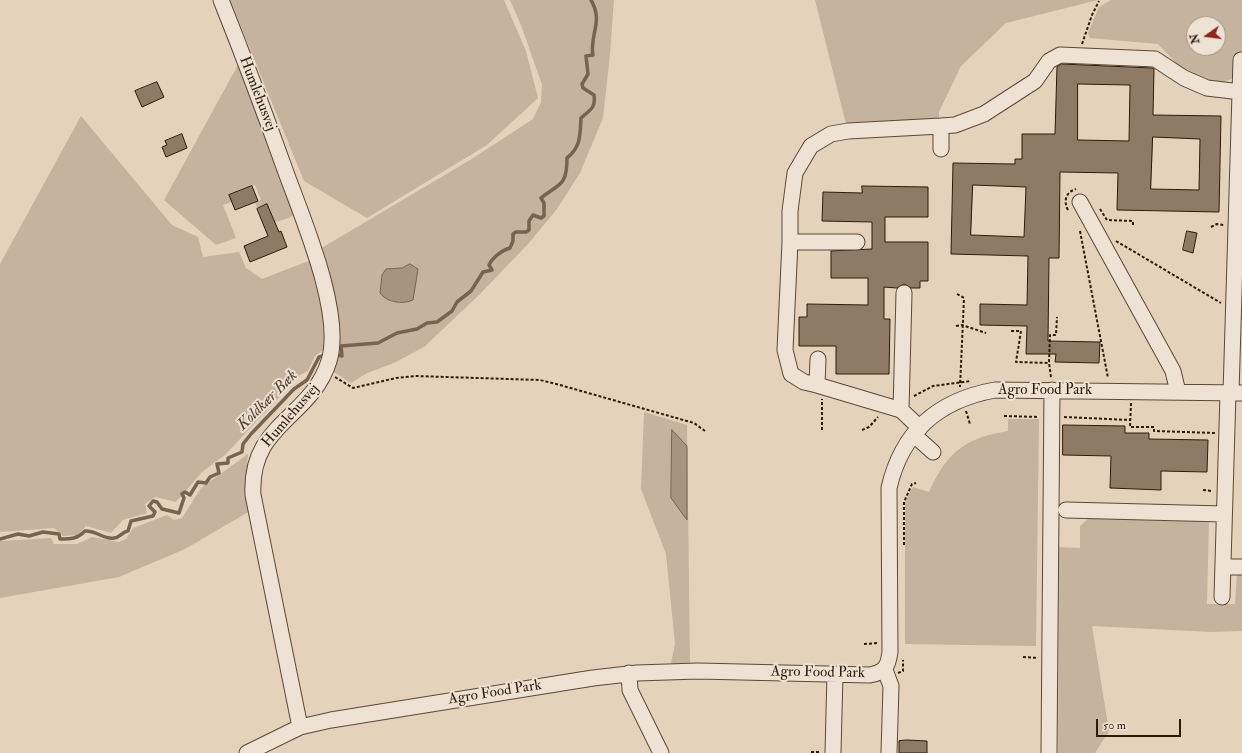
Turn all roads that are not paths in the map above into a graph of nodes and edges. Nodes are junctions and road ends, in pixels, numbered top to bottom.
1 (221, 0) edge
2 (1241, 60) edge
3 (1240, 92) junction
4 (941, 126) junction
5 (941, 149) dead end
6 (1076, 201) road end
7 (1240, 223) edge
8 (790, 242) junction
9 (857, 242) dead end
10 (904, 293) dead end
11 (1238, 327) edge
12 (818, 359) dead end
13 (820, 386) junction
14 (1052, 390) junction
15 (1178, 392) junction
16 (1234, 393) edge
17 (897, 406) junction
18 (917, 431) junction
19 (933, 452) dead end
20 (1066, 510) dead end
21 (1224, 514) junction
22 (1223, 567) junction
23 (1242, 567) edge
24 (1222, 597) dead end
25 (885, 670) junction
26 (629, 674) junction
27 (835, 674) junction
28 (300, 727) junction
29 (247, 753) edge
30 (661, 753) edge
31 (833, 753) edge
32 (889, 753) edge
33 (1049, 753) edge

1 - 28 street, Humlehusvej
2 - 3 street
3 - 4 street
3 - 7 street
4 - 5 street
4 - 8 street
6 - 15 street
7 - 11 street
8 - 9 street
8 - 13 street
10 - 17 street
11 - 16 street
12 - 13 street
13 - 17 street
14 - 15 street, Agro Food Park
14 - 18 street, Agro Food Park
14 - 33 street
15 - 16 street, Agro Food Park
16 - 21 street
17 - 18 street
18 - 19 street
18 - 25 street, Agro Food Park
20 - 21 street
21 - 22 street
22 - 23 street
22 - 24 street
25 - 27 street, Agro Food Park
25 - 32 street
26 - 27 street, Agro Food Park
26 - 28 street, Agro Food Park
26 - 30 street
27 - 31 street
28 - 29 street, Agro Food Park

